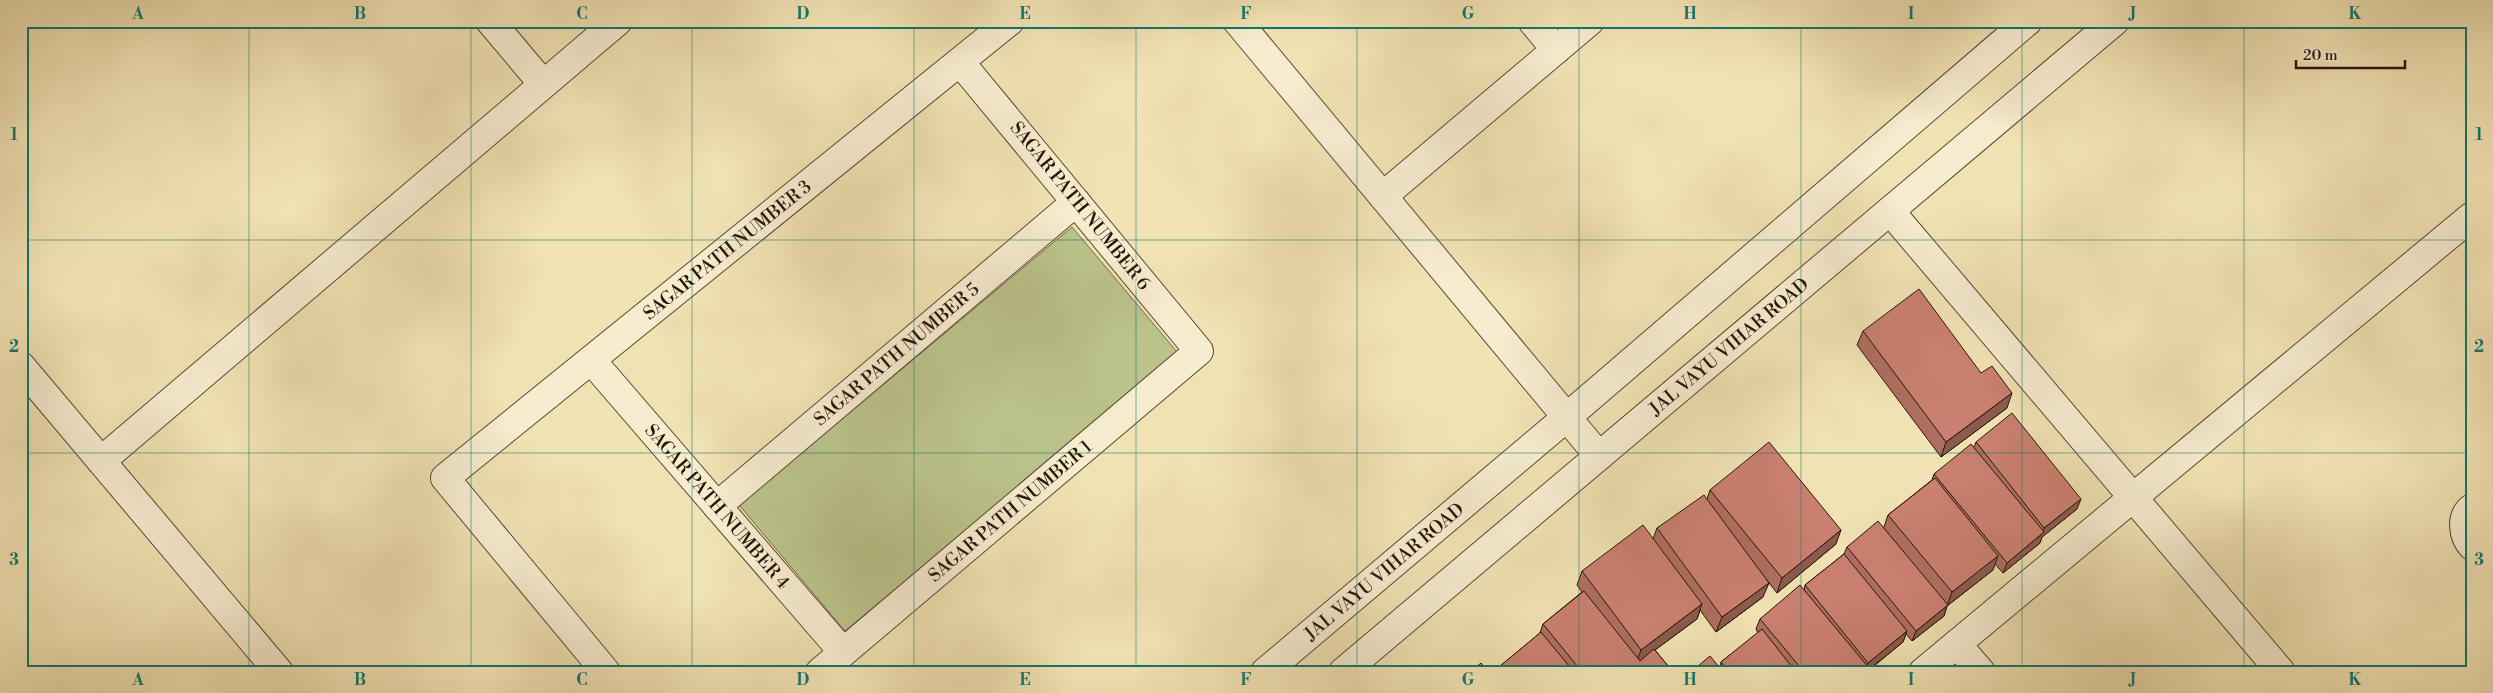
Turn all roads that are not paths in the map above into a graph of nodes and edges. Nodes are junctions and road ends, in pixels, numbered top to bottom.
1 (490, 21) edge
2 (618, 21) edge
3 (1010, 21) edge
4 (1237, 21) edge
5 (1532, 21) edge
6 (1590, 21) edge
7 (2028, 21) edge
8 (2115, 21) edge
9 (1556, 50) junction
10 (960, 62) junction
11 (543, 84) junction
12 (1383, 196) junction
13 (1076, 202) junction
14 (1890, 211) junction
15 (2472, 216) edge
16 (1199, 352) joint
17 (592, 360) junction
18 (21, 366) edge
19 (1568, 417) junction
20 (1599, 456) junction
21 (101, 461) junction
22 (2133, 497) junction
23 (717, 506) junction
24 (2472, 508) edge
25 (2472, 546) edge
26 (1958, 644) junction
27 (843, 652) junction
28 (279, 672) edge
29 (606, 672) edge
30 (820, 672) edge
31 (1265, 672) edge
32 (1343, 672) edge
33 (1923, 672) edge
34 (1981, 672) edge
35 (2282, 672) edge

1 - 11 street
2 - 11 street
3 - 10 street, SAGAR PATH NUMBER 3
4 - 12 street
5 - 9 street
6 - 9 street
7 - 19 street, JAL VAYU VIHAR ROAD
8 - 14 street, JAL VAYU VIHAR ROAD
9 - 12 street
10 - 13 street, SAGAR PATH NUMBER 6
10 - 17 street, SAGAR PATH NUMBER 3
11 - 21 street
12 - 19 street
13 - 16 street, SAGAR PATH NUMBER 6
13 - 23 street, SAGAR PATH NUMBER 5
14 - 20 street, JAL VAYU VIHAR ROAD
14 - 22 street
15 - 22 street
16 - 27 street, SAGAR PATH NUMBER 1
17 - 23 street, SAGAR PATH NUMBER 4
17 - 29 street, SAGAR PATH NUMBER 3
18 - 21 street
19 - 20 street
19 - 31 street, JAL VAYU VIHAR ROAD
20 - 32 street, JAL VAYU VIHAR ROAD
21 - 28 street
22 - 26 street
22 - 35 street
23 - 27 street, SAGAR PATH NUMBER 4
24 - 25 street
26 - 33 street
26 - 34 street
27 - 30 street, SAGAR PATH NUMBER 1

